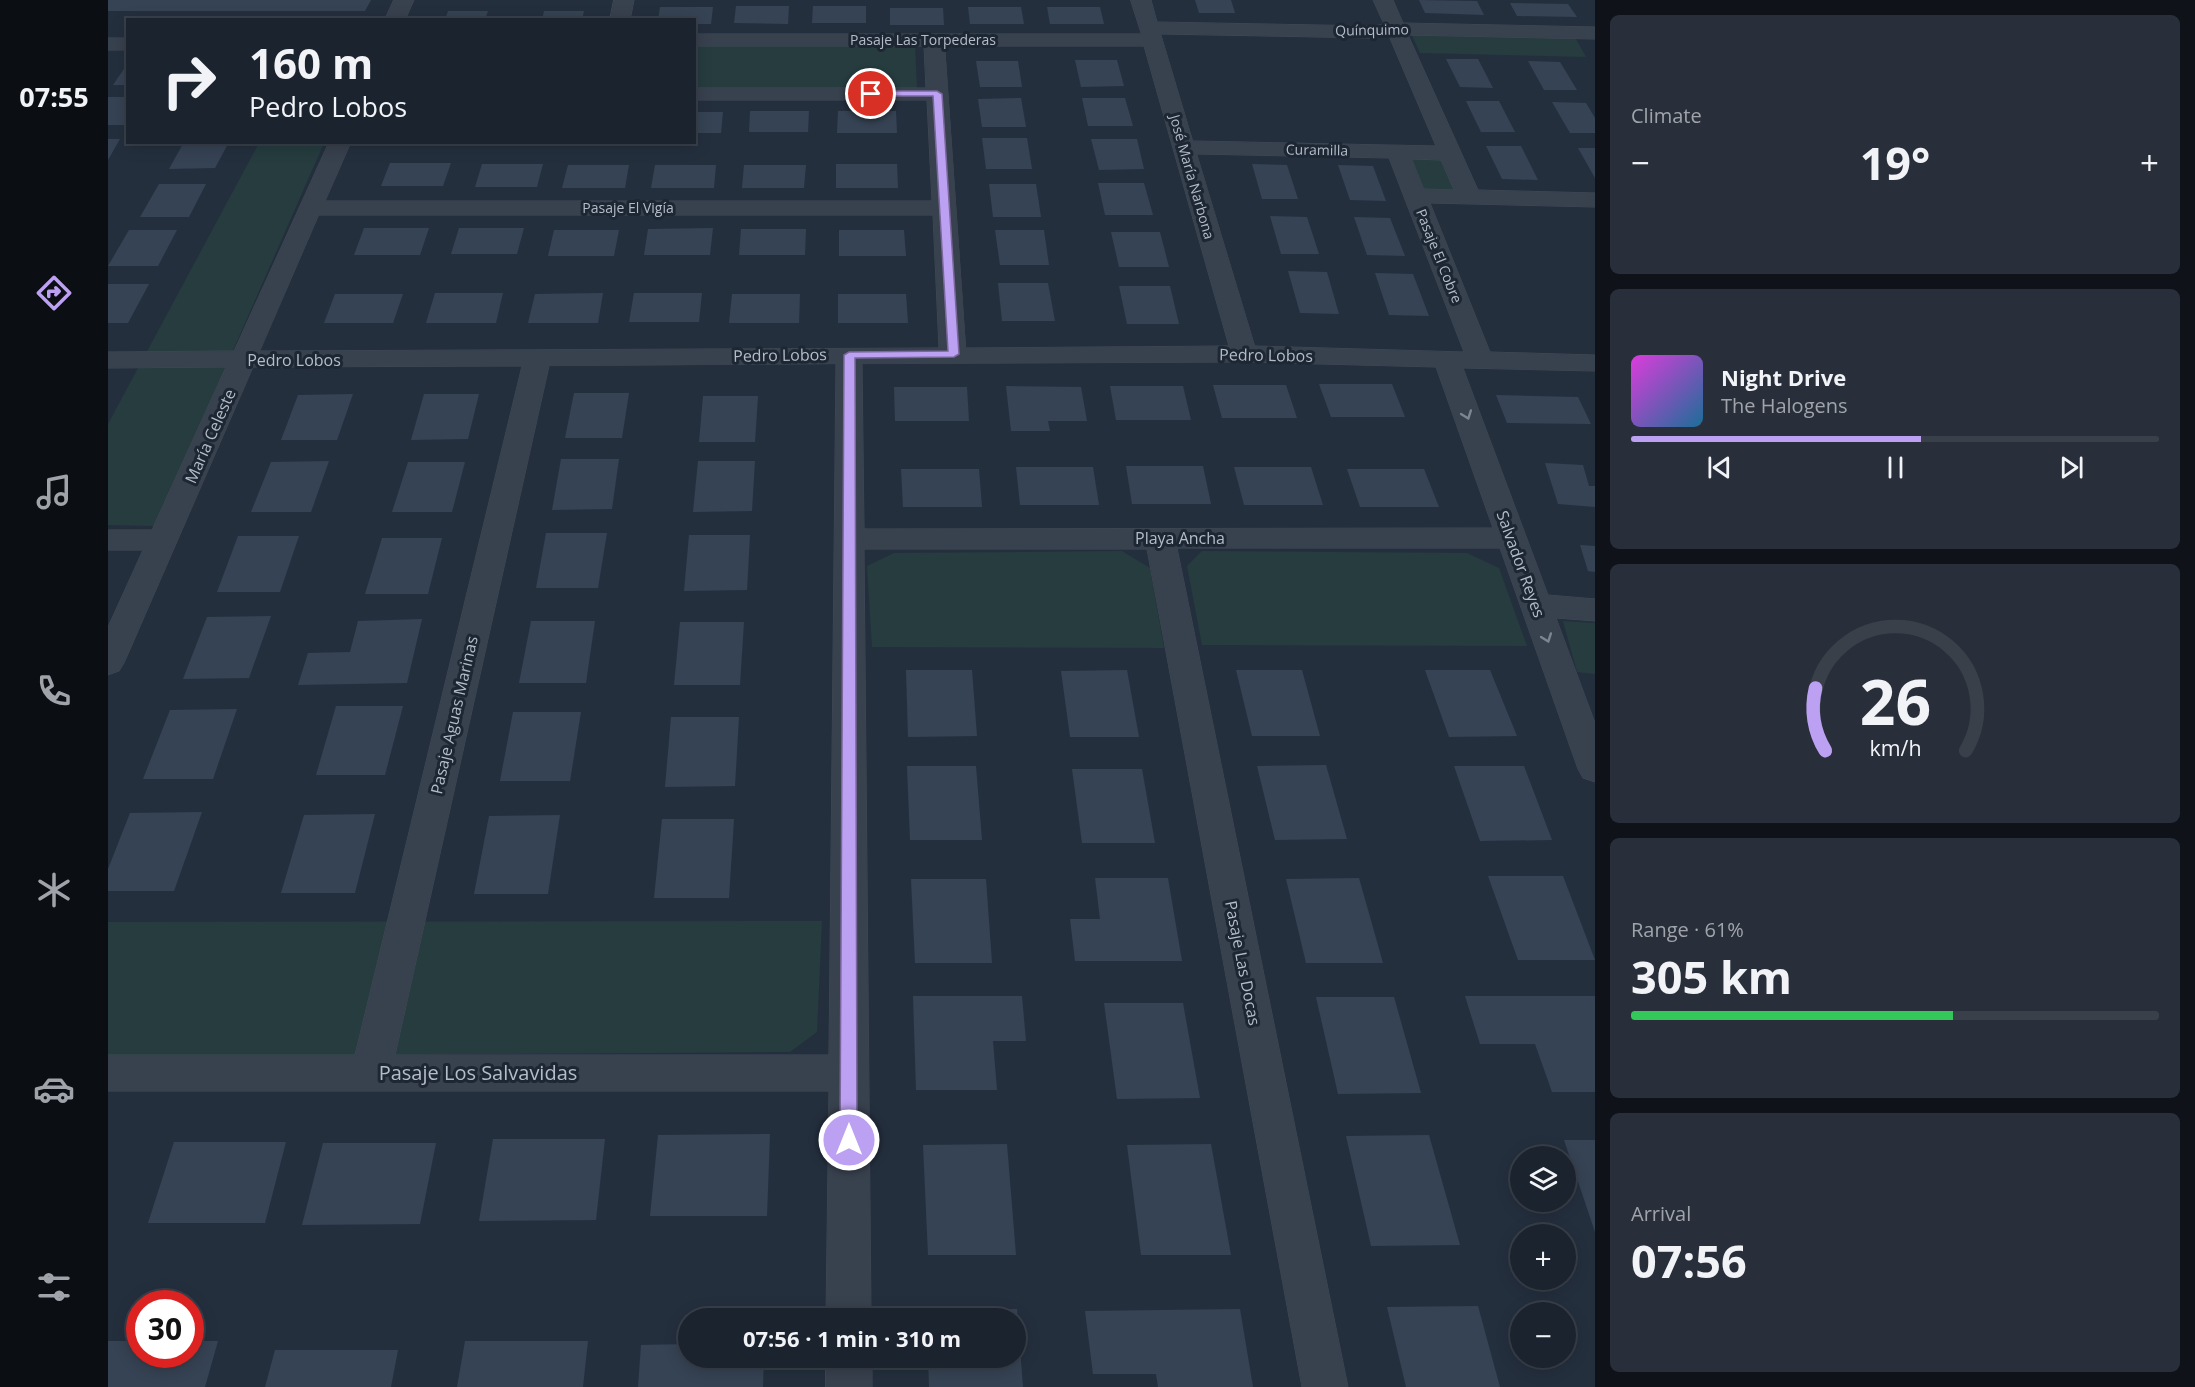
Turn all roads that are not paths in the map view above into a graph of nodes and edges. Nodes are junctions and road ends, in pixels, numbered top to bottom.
1 (404, 0) edge
2 (624, 0) edge
3 (1141, 0) edge
4 (1383, 0) edge
5 (396, 18) edge
6 (620, 18) edge
7 (1396, 29) junction
8 (1589, 33) edge
9 (1151, 34) junction
10 (696, 40) edge
11 (934, 40) junction
12 (108, 44) edge
13 (126, 44) edge
14 (1595, 54) edge
15 (696, 94) edge
16 (937, 94) junction
17 (339, 144) edge
18 (1184, 147) junction
19 (1398, 152) junction
20 (1449, 153) junction
21 (1415, 196) junction
22 (1469, 197) junction
23 (1595, 200) edge
24 (311, 208) junction
25 (945, 208) junction
26 (954, 354) junction
27 (1244, 354) junction
28 (849, 355) junction
29 (537, 358) junction
30 (108, 360) edge
31 (243, 360) junction
32 (1447, 360) junction
33 (1480, 360) junction
34 (1595, 363) edge
35 (1160, 538) junction
36 (1512, 538) junction
37 (849, 539) junction
38 (108, 540) edge
39 (162, 540) junction
40 (1536, 605) junction
41 (1595, 610) edge
42 (108, 663) edge
43 (1595, 769) edge
44 (108, 1073) edge
45 (371, 1073) junction
46 (849, 1073) junction
47 (849, 1308) edge
48 (849, 1368) edge
49 (849, 1387) edge
50 (1325, 1387) edge

1 - 5 street
2 - 6 street
3 - 9 street, José María Narbona
4 - 7 street
7 - 8 street, Quínquimo
7 - 9 street, Quínquimo
7 - 20 street
8 - 14 street
9 - 11 street, Pasaje Las Torpederas
9 - 18 street, José María Narbona
10 - 11 street, Pasaje Las Torpederas
11 - 16 street
12 - 13 street
15 - 16 street
16 - 25 street
17 - 24 street, María Celeste
18 - 19 street, Curamilla
18 - 27 street, José María Narbona
19 - 20 street, Curamilla
19 - 21 street, Pasaje El Cobre
20 - 22 street
21 - 22 street
21 - 33 street, Pasaje El Cobre
22 - 23 street
24 - 25 street, Pasaje El Vigía
24 - 31 street, María Celeste
25 - 26 street
26 - 27 street, Pedro Lobos
26 - 28 street, Pedro Lobos
27 - 32 street, Pedro Lobos
28 - 29 street, Pedro Lobos
28 - 37 street
29 - 31 street, Pedro Lobos
29 - 45 street, Pasaje Aguas Marinas
30 - 31 street, Pedro Lobos
31 - 39 street, María Celeste
32 - 33 street, Pedro Lobos
32 -> 36 street, Salvador Reyes
33 - 34 street, Pedro Lobos
35 - 36 street, Playa Ancha
35 - 37 street, Playa Ancha
35 - 50 street, Pasaje Las Docas
36 - 40 street, Salvador Reyes
37 - 46 street
38 - 39 street
39 - 42 street, María Celeste
40 - 41 street
40 -> 43 street, Salvador Reyes
44 - 45 street, Pasaje Los Salvavidas
45 - 46 street, Pasaje Los Salvavidas
46 - 47 street
48 - 49 street

